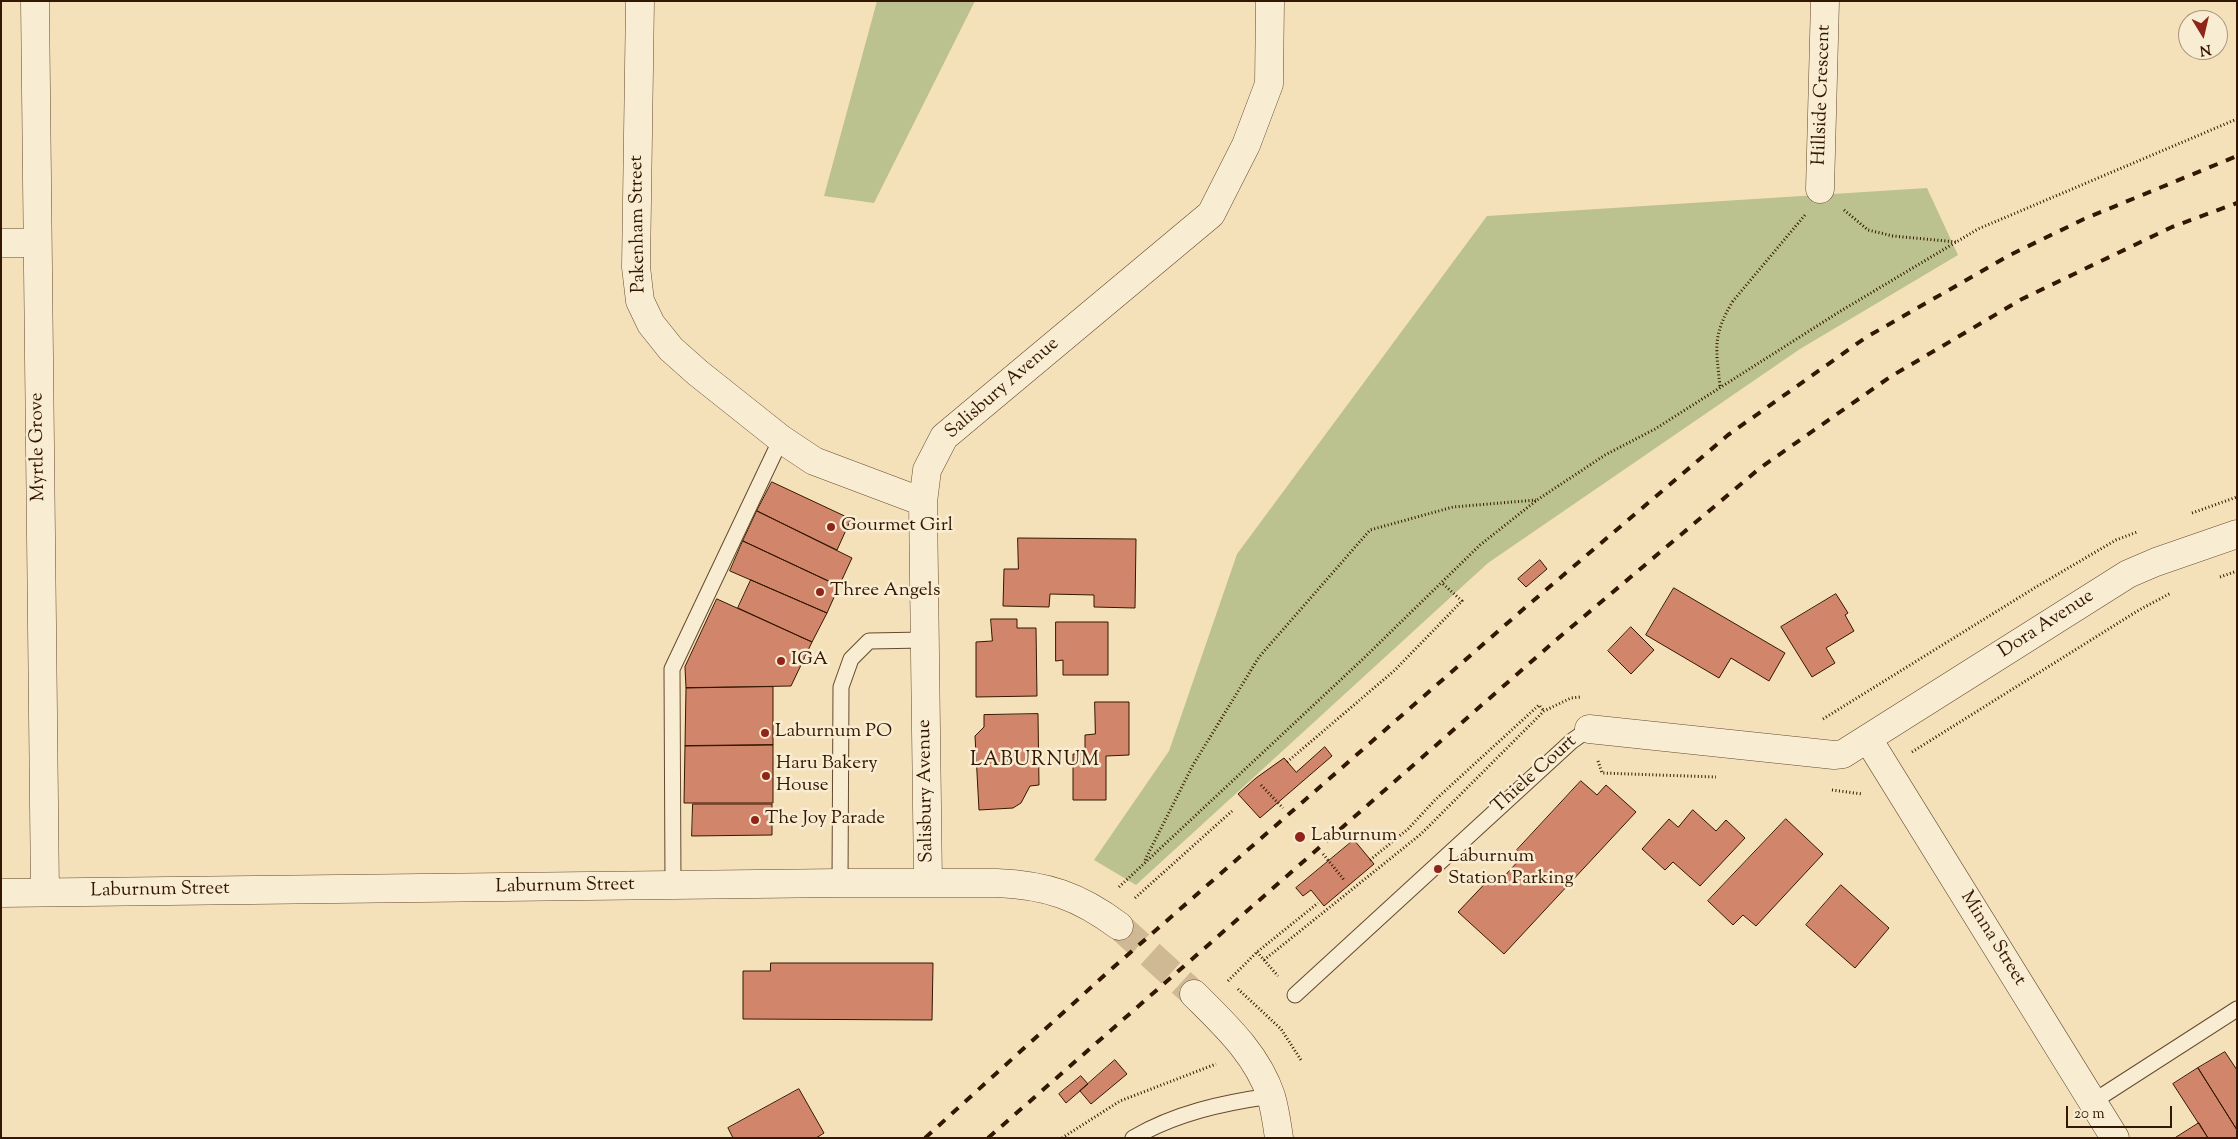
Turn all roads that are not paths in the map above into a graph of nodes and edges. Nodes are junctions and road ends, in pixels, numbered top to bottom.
1 (35, 1) edge
2 (640, 1) edge
3 (1270, 1) edge
4 (1825, 1) edge
5 (1820, 185) road end
6 (1, 243) edge
7 (37, 244) junction
8 (781, 439) junction
9 (923, 502) junction
10 (2237, 534) edge
11 (924, 640) junction
12 (1589, 729) joint
13 (1868, 739) junction
14 (840, 883) junction
15 (928, 883) junction
16 (673, 886) junction
17 (45, 892) junction
18 (1, 893) edge
19 (1119, 926) tunnel mouth
20 (1194, 994) tunnel mouth
21 (1295, 995) dead end
22 (2237, 1010) edge
23 (1271, 1096) junction
24 (2094, 1101) junction
25 (1133, 1138) edge
26 (1279, 1138) edge
27 (2115, 1138) edge

1 - 7 street, Myrtle Grove
2 - 8 street, Pakenham Street
3 - 9 street, Salisbury Avenue
4 - 5 street, Hillside Crescent
6 - 7 street
7 - 17 street, Myrtle Grove
8 - 9 street, Pakenham Street
8 - 16 lane
9 - 11 street, Salisbury Avenue
10 - 13 street, Dora Avenue
11 - 14 lane
11 - 15 street, Salisbury Avenue
12 - 13 street, Thiele Court
12 - 21 lane, Thiele Court
13 - 24 street, Minna Street
14 - 15 street, Laburnum Street
14 - 16 street, Laburnum Street
15 - 19 street, Laburnum Street
16 - 17 street, Laburnum Street
17 - 18 street, Laburnum Street
20 - 23 street
22 - 24 lane
23 - 25 lane
23 - 26 street
24 - 27 street, Minna Street

